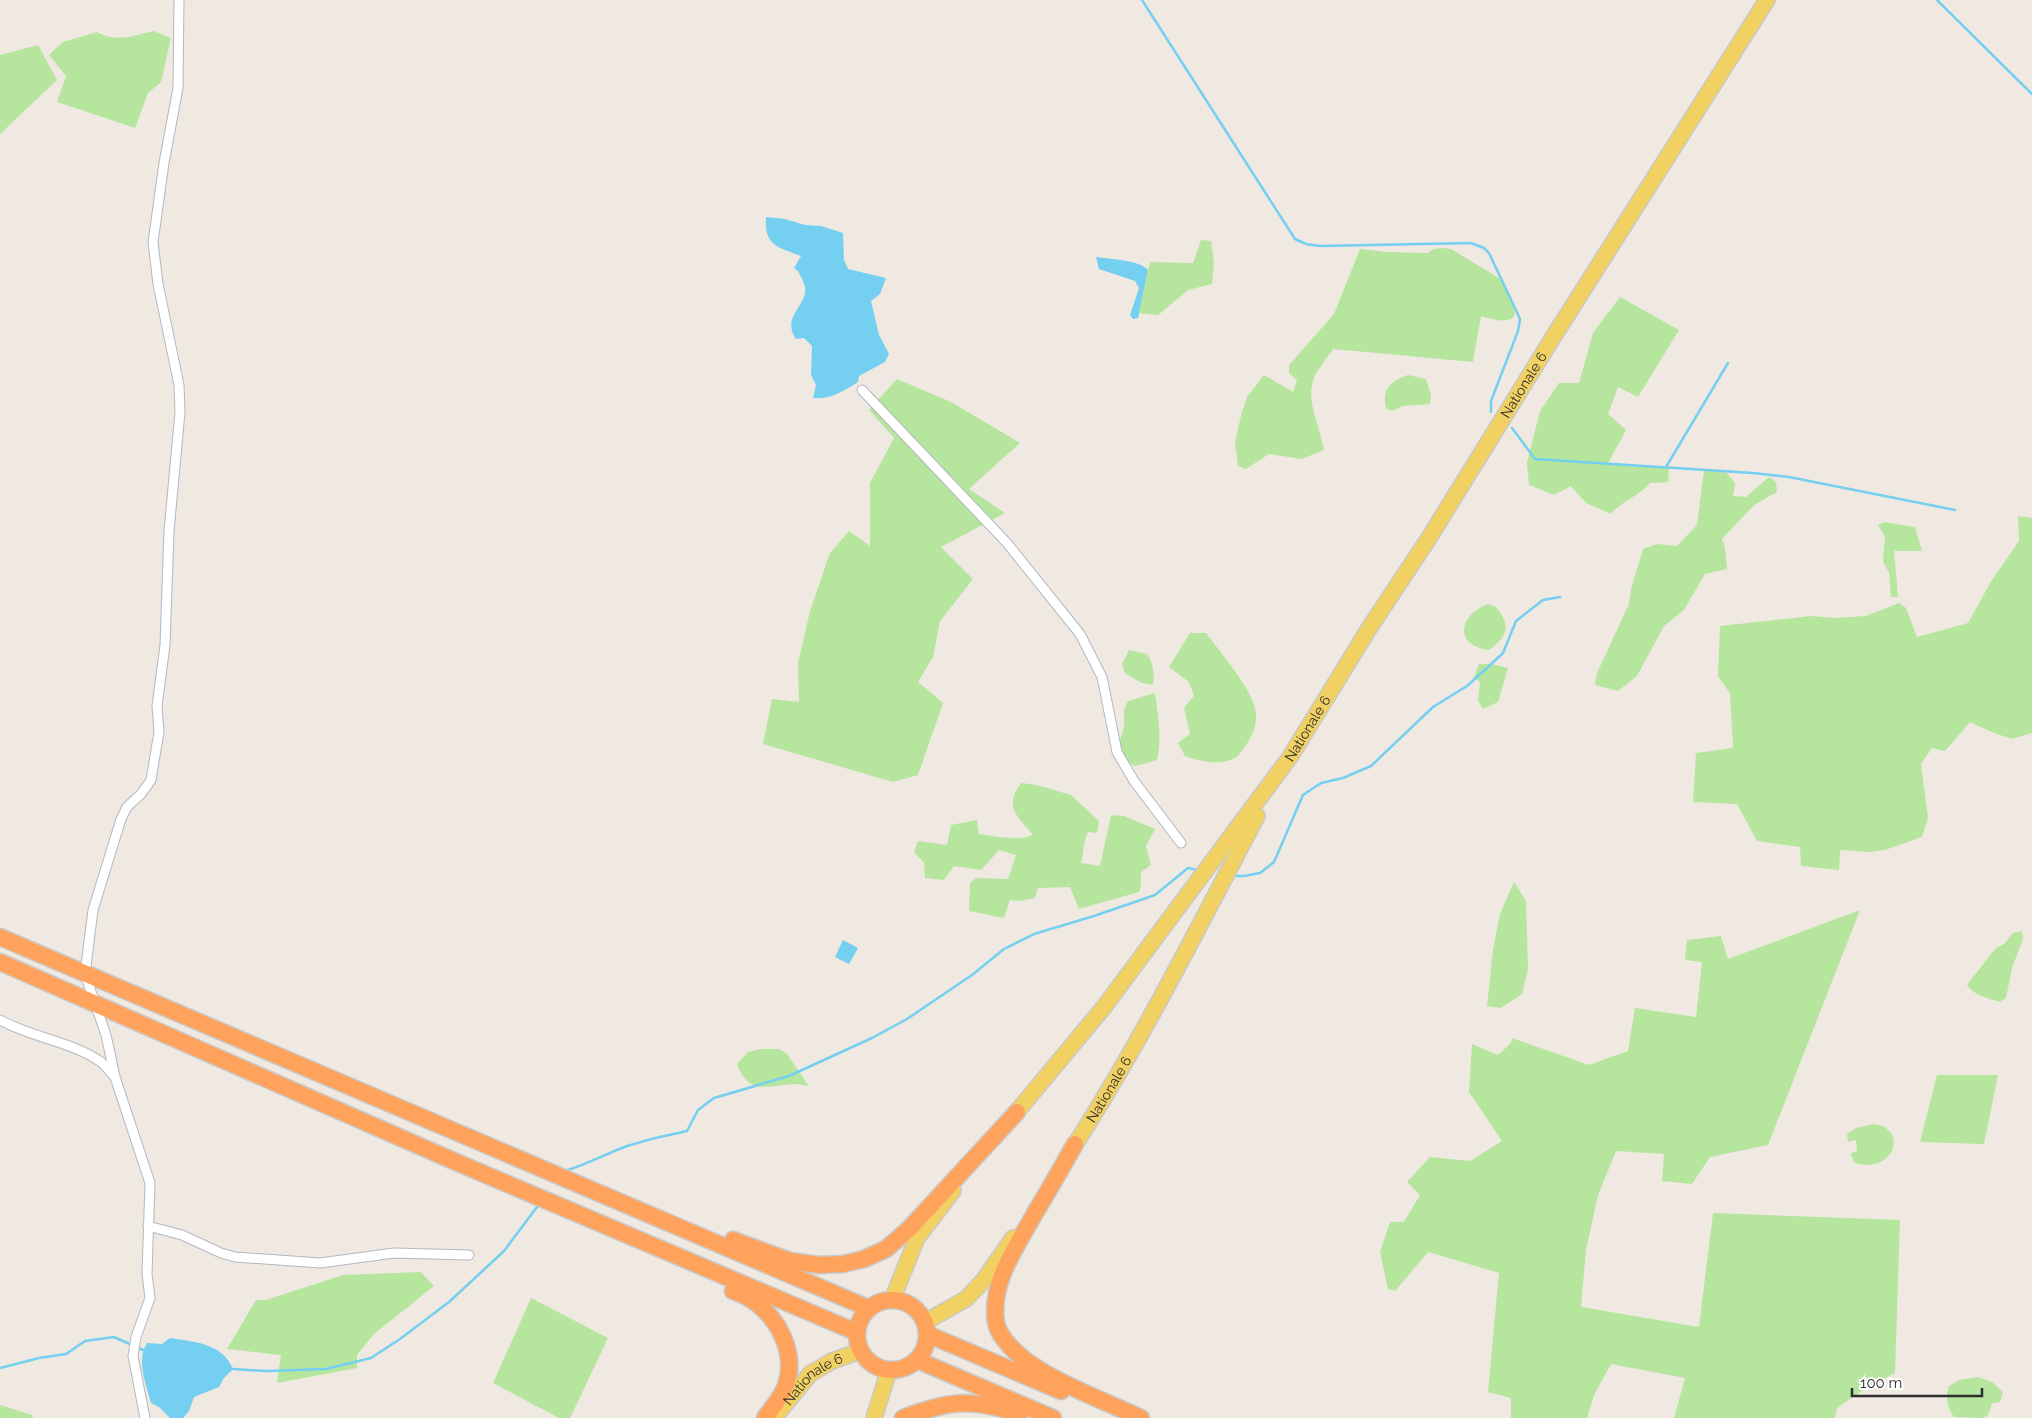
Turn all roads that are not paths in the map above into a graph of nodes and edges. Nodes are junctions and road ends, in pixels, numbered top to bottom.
1 (179, 0) edge
2 (1767, 0) edge
3 (862, 390) dead end
4 (1280, 770) junction
5 (1181, 843) dead end
6 (0, 937) edge
7 (0, 962) edge
8 (85, 974) junction
9 (94, 1002) junction
10 (0, 1020) edge
11 (115, 1077) junction
12 (1017, 1112) junction
13 (470, 1140) junction
14 (1075, 1144) junction
15 (456, 1162) junction
16 (148, 1226) junction
17 (470, 1255) dead end
18 (892, 1300) junction
19 (868, 1308) junction
20 (926, 1328) junction
21 (856, 1332) junction
22 (860, 1351) junction
23 (917, 1360) junction
24 (889, 1370) junction
25 (145, 1418) edge
26 (766, 1418) edge
27 (774, 1418) edge
28 (874, 1418) edge
29 (904, 1418) edge
30 (1030, 1418) edge
31 (1053, 1418) edge
32 (1122, 1418) edge
33 (1141, 1418) edge

1 - 8 street
2 - 4 main road, Nationale 6
3 - 5 street
4 - 12 main road, Nationale 6
4 - 14 main road, Nationale 6
6 - 8 highway
7 - 9 highway
8 - 9 street
8 - 13 highway
9 - 11 street
9 - 15 highway
10 - 11 street
11 - 16 street
12 - 13 highway
12 - 18 main road, Nationale 6
13 - 19 highway
14 - 20 main road, Nationale 6
14 - 33 highway
15 - 21 highway
15 - 26 highway
16 - 17 street
16 - 25 street
18 - 19 highway
18 - 20 highway
19 - 21 highway
20 - 23 highway
20 - 32 highway
21 - 22 highway, Nationale 6
22 - 24 highway, Nationale 6
22 - 27 main road, Nationale 6
23 - 24 highway
23 - 31 highway
24 - 28 main road
29 - 30 highway

